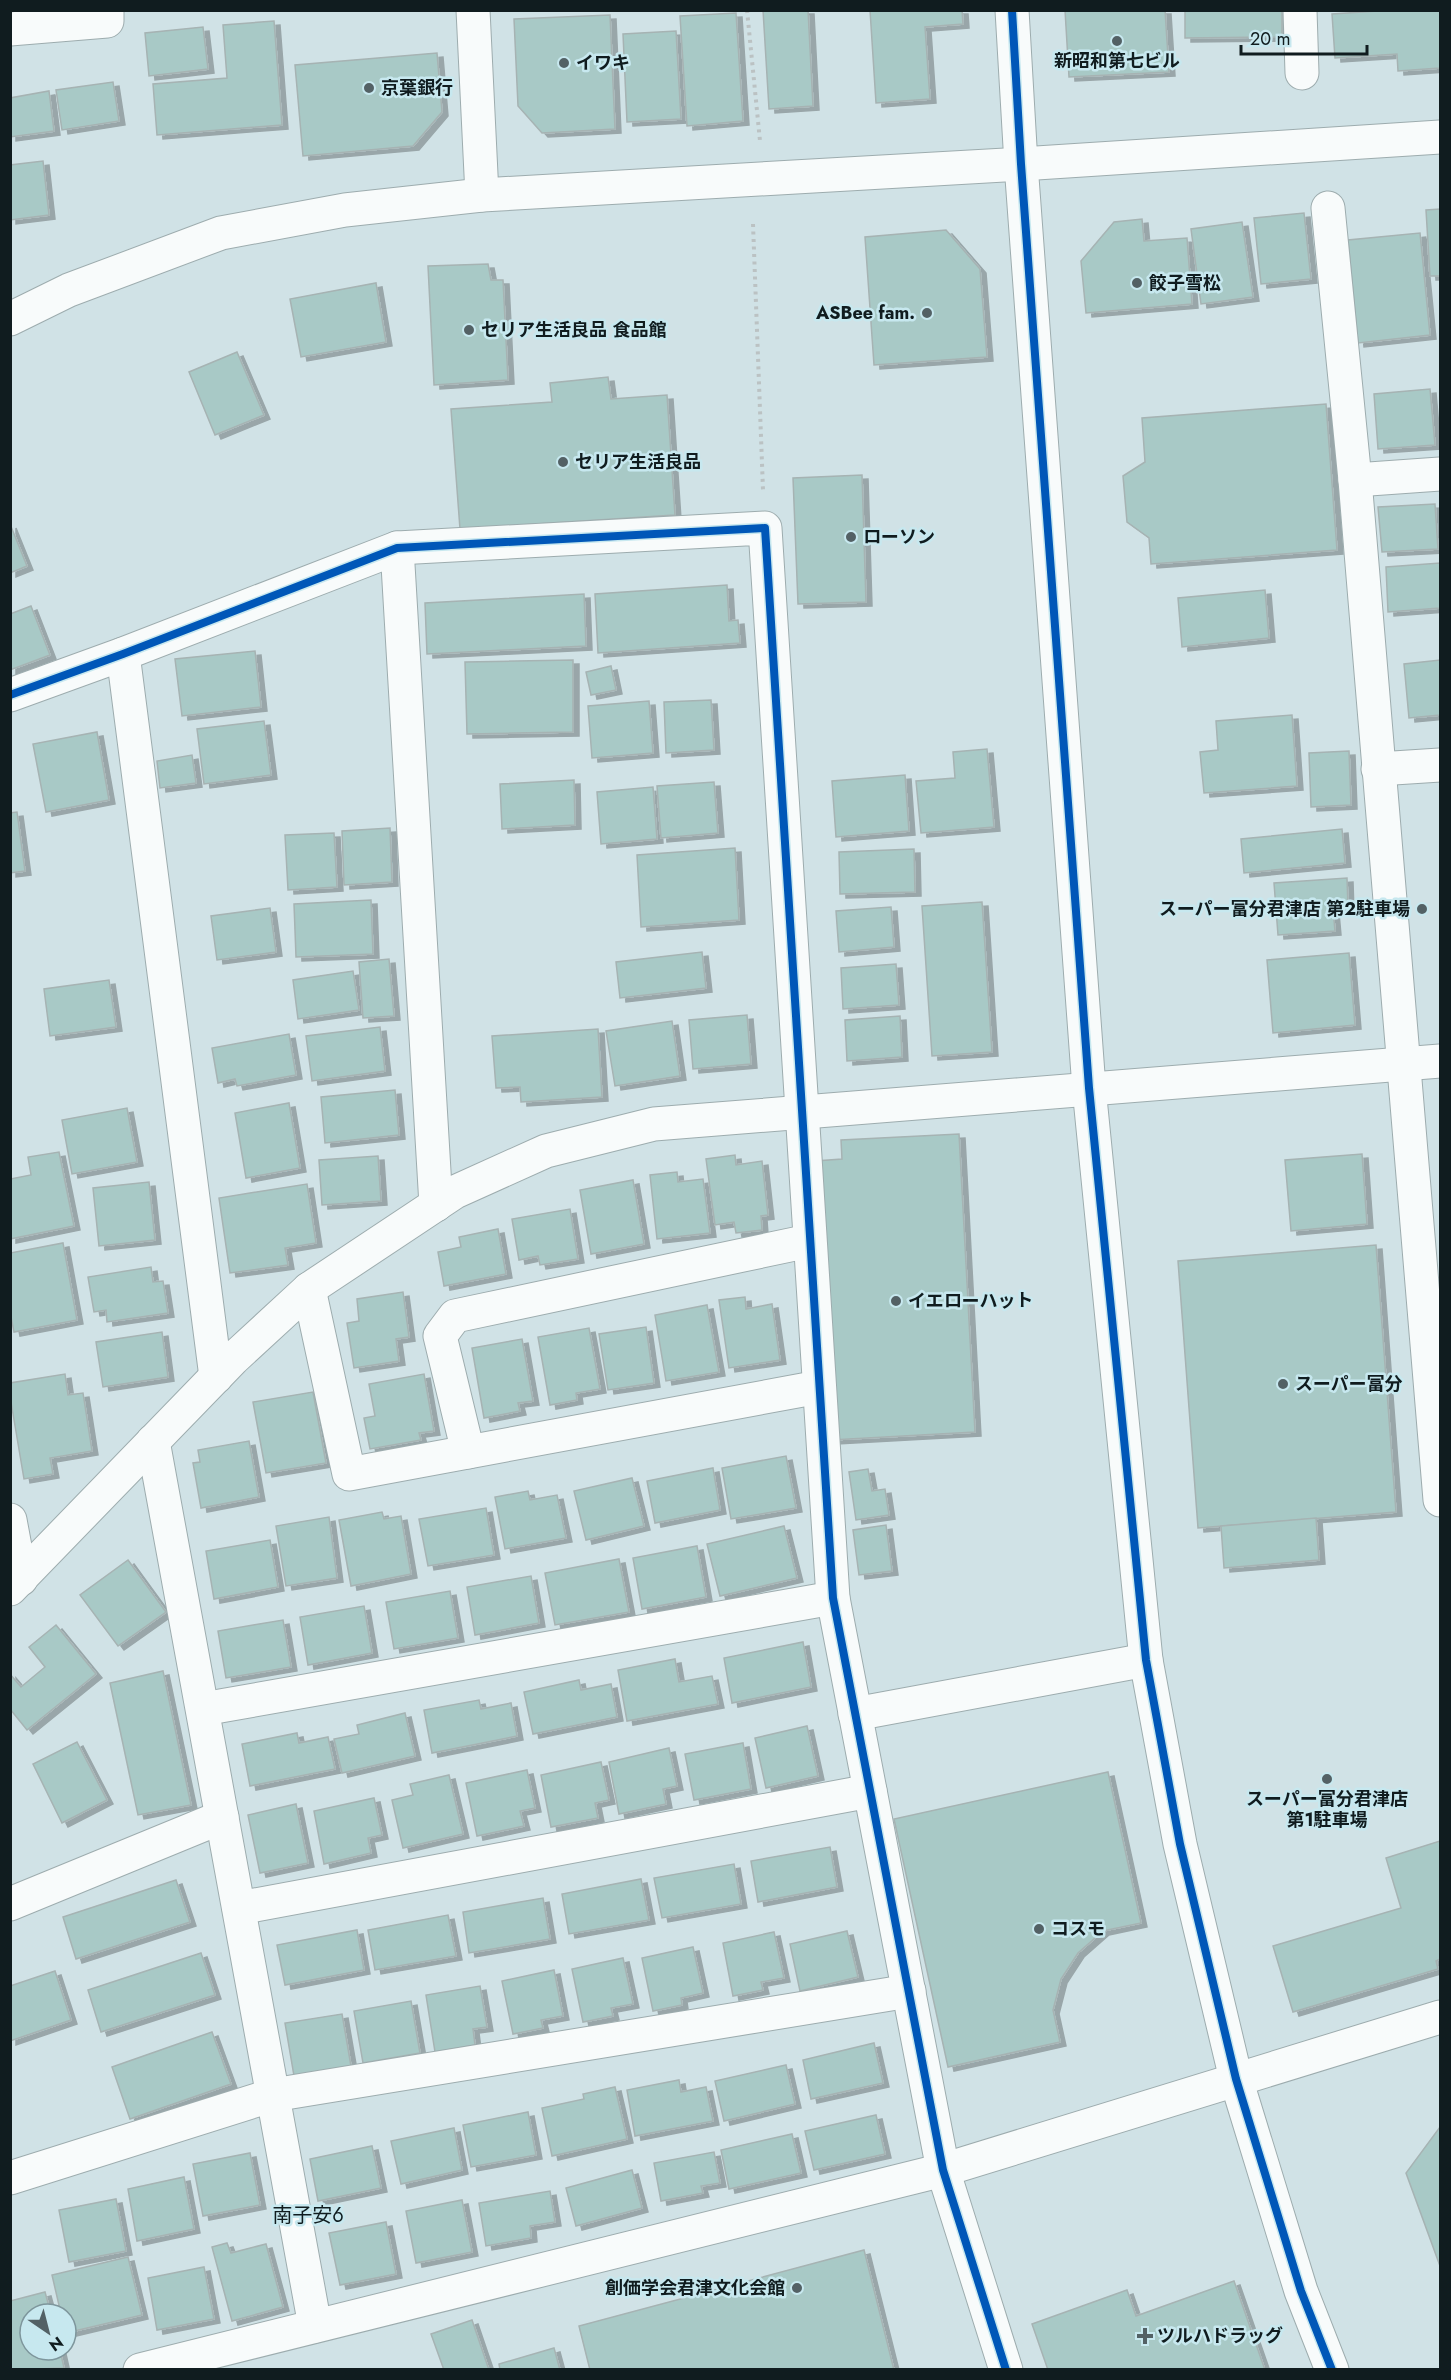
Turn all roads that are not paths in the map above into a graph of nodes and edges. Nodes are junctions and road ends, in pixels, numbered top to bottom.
1 (107, 10) edge
2 (473, 10) edge
3 (1012, 10) edge
4 (1300, 10) edge
5 (10, 29) edge
6 (1302, 73) dead end
7 (1440, 137) edge
8 (1021, 164) junction
9 (482, 195) junction
10 (1328, 208) dead end
11 (10, 319) edge
12 (1440, 474) edge
13 (1355, 480) junction
14 (397, 548) junction
15 (123, 654) junction
16 (10, 695) edge
17 (1440, 765) edge
18 (1378, 769) junction
19 (1440, 1061) edge
20 (1403, 1064) junction
21 (1089, 1088) junction
22 (802, 1112) junction
23 (436, 1204) junction
24 (809, 1241) junction
25 (309, 1289) junction
26 (216, 1377) junction
27 (1435, 1378) edge
28 (819, 1388) junction
29 (153, 1442) junction
30 (468, 1452) junction
31 (1440, 1500) edge
32 (10, 1520) edge
33 (16, 1584) edge
34 (833, 1598) junction
35 (1146, 1660) junction
36 (203, 1709) junction
37 (855, 1714) junction
38 (870, 1791) junction
39 (222, 1818) junction
40 (10, 1904) edge
41 (239, 1908) junction
42 (909, 1992) junction
43 (1440, 2017) edge
44 (1236, 2079) junction
45 (273, 2095) junction
46 (943, 2170) junction
47 (10, 2178) edge
48 (315, 2326) junction
49 (140, 2370) edge
50 (1006, 2370) edge
51 (1332, 2370) edge

1 - 5 street
2 - 9 street
3 - 8 street
4 - 6 street
7 - 8 street
8 - 9 street
8 - 21 street
9 - 11 street
10 - 13 street
12 - 13 street
13 - 18 street
14 - 15 street
14 - 22 street
14 - 23 street
15 - 16 street
15 - 26 street
17 - 18 street
18 - 20 street
19 - 20 street
20 - 21 street
20 - 27 street
21 - 22 street
21 - 35 street
22 - 23 street
22 - 24 street
23 - 25 street
24 - 28 street
24 - 30 street
25 - 26 street
25 - 30 street
26 - 29 street
27 - 31 street
28 - 30 street
28 - 34 street
29 - 33 street
29 - 36 street
32 - 33 street
34 - 36 street
34 - 37 street
35 - 37 street
35 - 44 street
36 - 39 street
37 - 38 street
38 - 41 street
38 - 42 street
39 - 40 street
39 - 41 street
41 - 45 street
42 - 45 street
42 - 46 street
43 - 44 street
44 - 46 street
44 - 51 street
45 - 47 street
45 - 48 street
46 - 48 street
46 - 50 street
48 - 49 street

